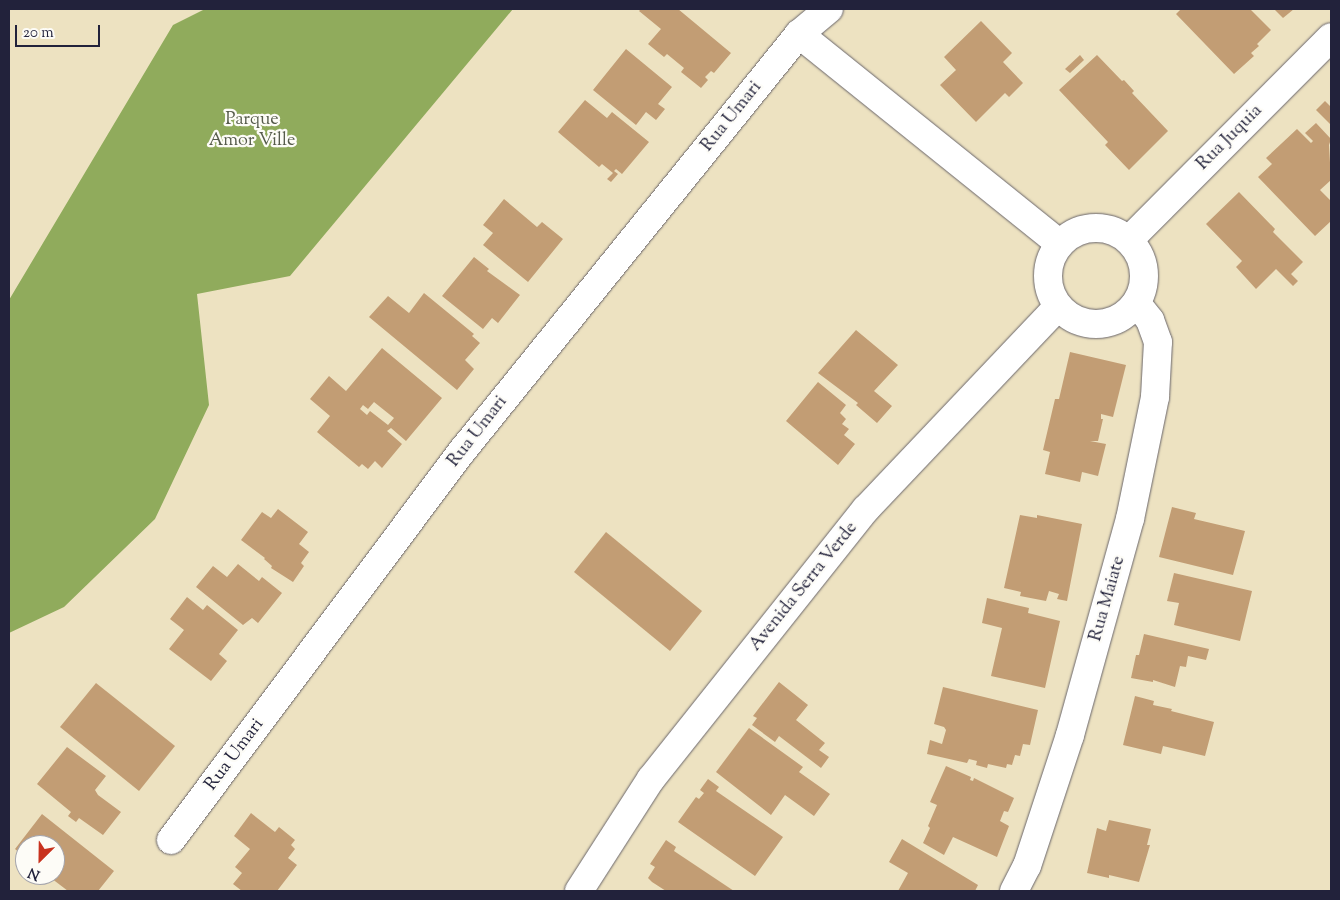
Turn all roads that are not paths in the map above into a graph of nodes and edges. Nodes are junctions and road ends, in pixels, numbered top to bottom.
1 (828, 9) edge
2 (799, 34) junction
3 (1331, 36) edge
4 (1129, 240) junction
5 (1059, 243) junction
6 (1136, 303) junction
7 (1058, 307) junction
8 (171, 840) dead end
9 (579, 891) edge
10 (1014, 891) edge

1 - 2 street, Rua Umari
2 - 5 street
2 - 8 street, Rua Umari
3 - 4 street, Rua Juquia
4 - 5 street
4 - 6 street
5 - 7 street
6 - 7 street
6 - 10 street, Rua Maiate
7 - 9 street, Avenida Serra Verde

